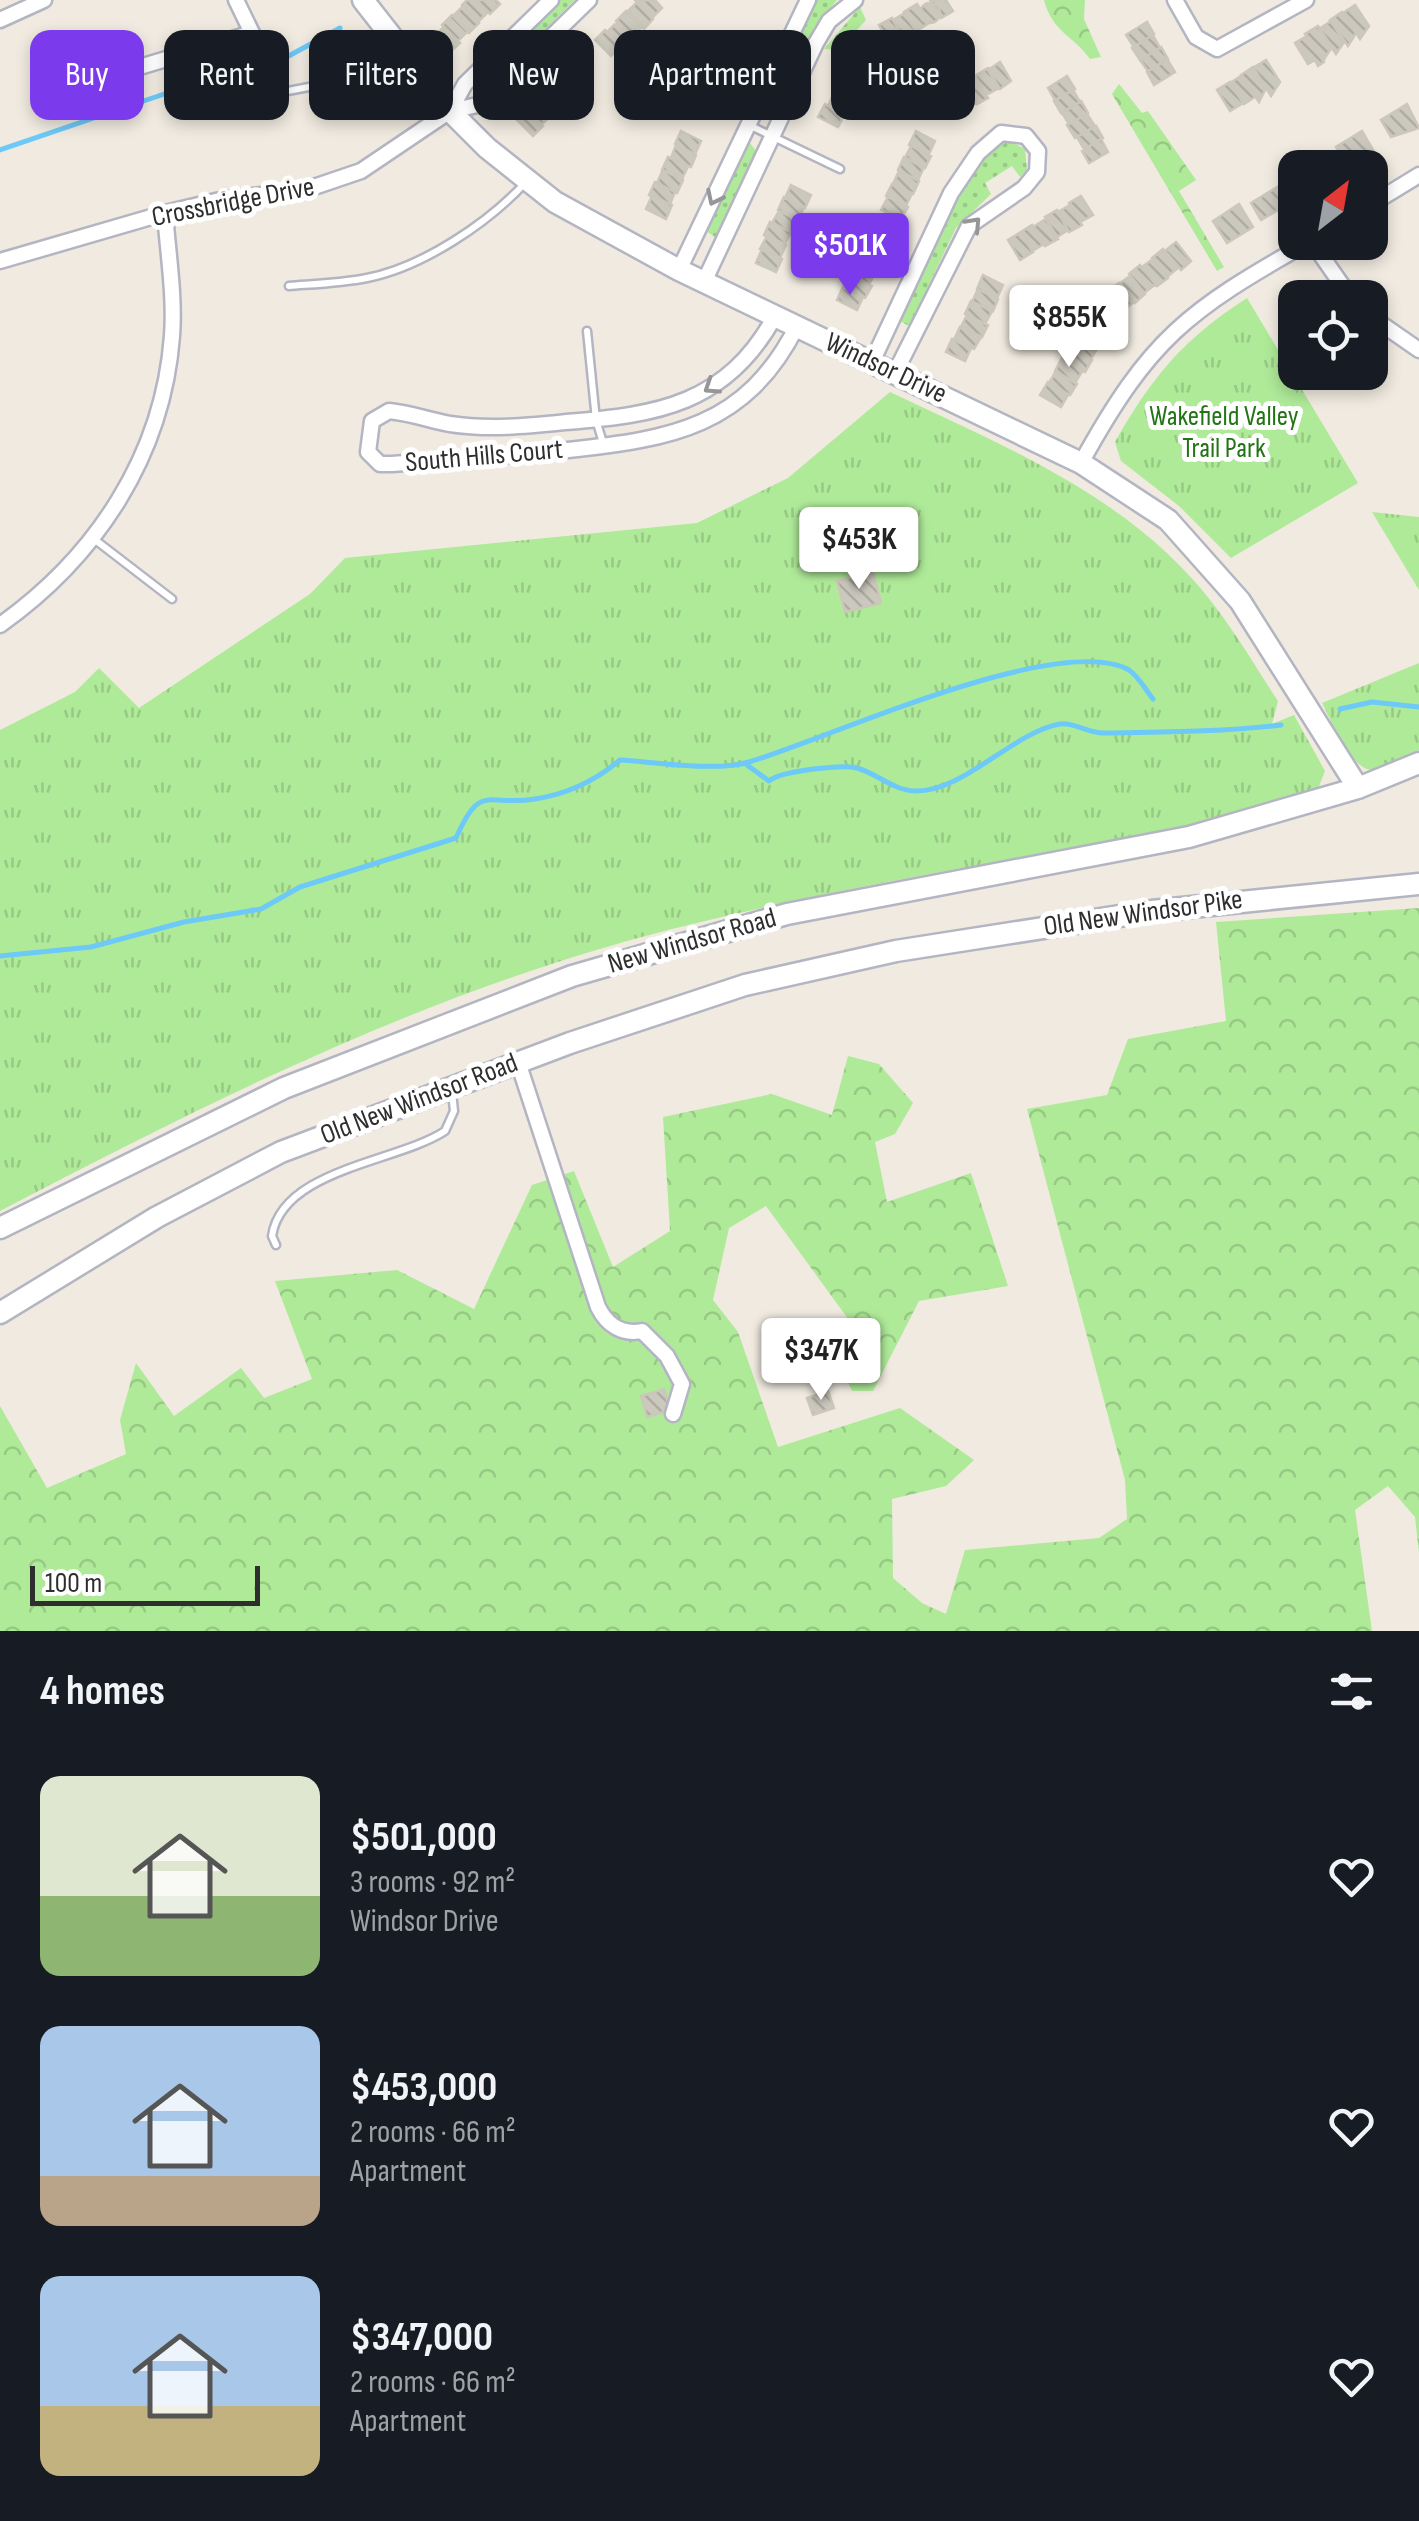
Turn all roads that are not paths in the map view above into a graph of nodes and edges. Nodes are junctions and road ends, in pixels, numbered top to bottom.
1 (44, 0) edge
2 (236, 0) edge
3 (362, 0) edge
4 (551, 0) edge
5 (589, 0) edge
6 (808, 0) edge
7 (854, 0) edge
8 (1175, 0) edge
9 (1306, 0) edge
10 (0, 20) edge
11 (385, 30) edge
12 (144, 66) edge
13 (453, 106) edge
14 (453, 110) edge
15 (453, 114) edge
16 (438, 120) edge
17 (748, 125) junction
18 (772, 136) junction
19 (840, 170) dead end
20 (1419, 175) edge
21 (527, 181) junction
22 (1388, 194) edge
23 (165, 213) junction
24 (1279, 260) edge
25 (0, 261) edge
26 (679, 270) junction
27 (704, 282) junction
28 (289, 286) dead end
29 (775, 316) junction
30 (796, 326) junction
31 (1388, 328) edge
32 (587, 330) dead end
33 (1419, 350) edge
34 (873, 360) junction
35 (896, 371) junction
36 (596, 420) junction
37 (604, 446) junction
38 (1081, 462) junction
39 (94, 540) junction
40 (172, 600) dead end
41 (0, 625) edge
42 (1419, 763) edge
43 (1358, 788) junction
44 (1419, 884) edge
45 (868, 957) joint
46 (518, 1062) junction
47 (452, 1086) junction
48 (0, 1228) edge
49 (276, 1245) dead end
50 (0, 1312) edge
51 (673, 1414) dead end

1 - 10 street
2 - 12 street
3 - 11 street, Windsor Drive
4 - 13 street
5 - 14 street
6 - 17 street
7 - 18 street
8 - 9 street
15 - 21 street, Windsor Drive
16 - 23 street, Crossbridge Drive
17 - 18 lane
17 -> 26 street
18 - 19 lane
18 - 27 street
20 - 22 street
21 - 26 street, Windsor Drive
21 - 28 lane
23 - 25 street, Crossbridge Drive
23 - 39 street
24 - 38 street
26 - 27 street, Windsor Drive
27 - 29 street, Windsor Drive
29 - 30 street, Windsor Drive
29 -> 36 street, South Hills Court
30 - 34 street, Windsor Drive
30 - 37 street, South Hills Court
31 - 33 street
32 - 36 lane
34 - 35 street, Windsor Drive
35 -> 34 street
35 - 38 street, Windsor Drive
36 - 37 lane
36 - 37 street, South Hills Court
38 - 43 street, Windsor Drive
39 - 40 lane
39 - 41 street
42 - 43 street, New Windsor Road
43 - 48 street, New Windsor Road
44 - 45 street, Old New Windsor Pike
45 - 46 street, Old New Windsor Road
46 - 47 street, Old New Windsor Road
46 - 51 street
47 - 49 lane
47 - 50 street, Old New Windsor Road

